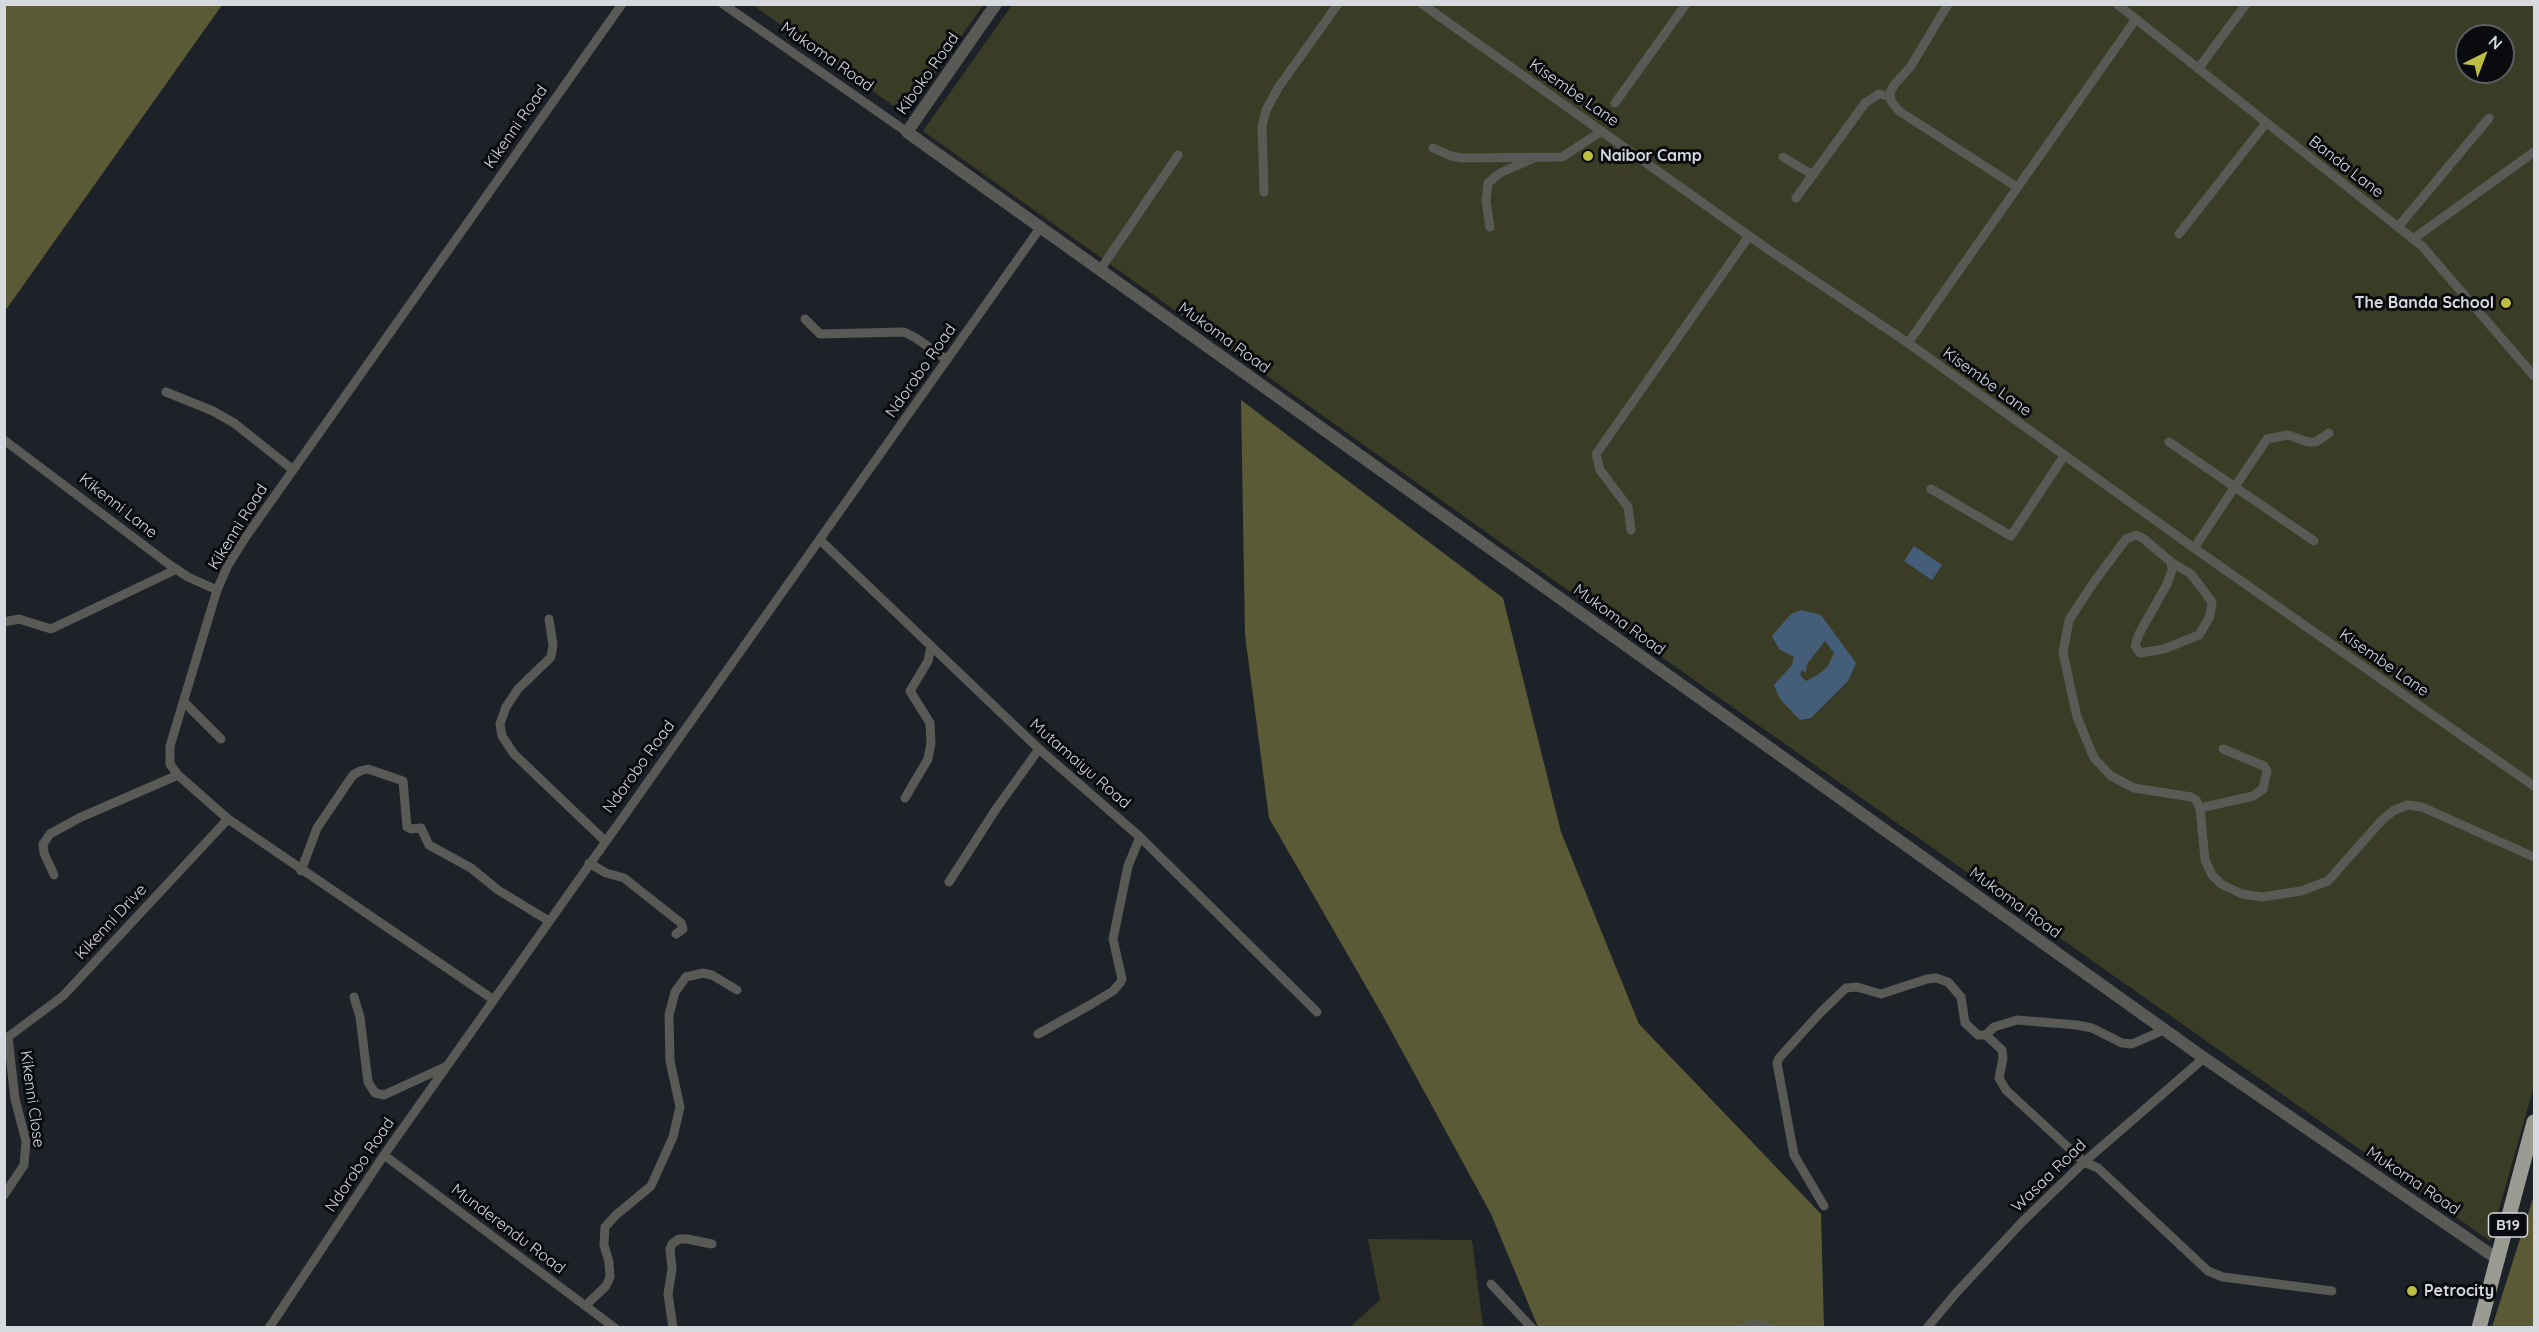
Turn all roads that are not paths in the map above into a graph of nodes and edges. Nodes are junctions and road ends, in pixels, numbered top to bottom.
1 (622, 4) edge
2 (723, 4) edge
3 (996, 4) edge
4 (1338, 4) edge
5 (1422, 4) edge
6 (1686, 4) edge
7 (1948, 4) edge
8 (2117, 4) edge
9 (2246, 4) edge
10 (2136, 19) junction
11 (2198, 69) junction
12 (1891, 97) junction
13 (1615, 103) dead end
14 (2489, 118) dead end
15 (2266, 123) junction
16 (1602, 130) junction
17 (907, 132) junction
18 (1433, 148) dead end
19 (2535, 152) edge
20 (1178, 155) dead end
21 (1536, 157) junction
22 (1783, 157) dead end
23 (1813, 175) junction
24 (2018, 187) junction
25 (1264, 192) dead end
26 (1796, 198) dead end
27 (1490, 227) dead end
28 (2398, 227) junction
29 (1040, 228) junction
30 (2179, 234) dead end
31 (1749, 236) junction
32 (2413, 239) junction
33 (1100, 270) junction
34 (805, 319) dead end
35 (1908, 343) junction
36 (947, 360) junction
37 (2535, 376) edge
38 (166, 392) dead end
39 (2329, 433) dead end
40 (4, 440) edge
41 (2169, 442) dead end
42 (2064, 456) junction
43 (292, 469) junction
44 (2235, 486) junction
45 (1931, 489) dead end
46 (1630, 530) dead end
47 (820, 540) junction
48 (2314, 541) dead end
49 (2194, 548) junction
50 (2171, 562) junction
51 (177, 569) junction
52 (217, 590) junction
53 (549, 619) dead end
54 (4, 621) edge
55 (931, 647) junction
56 (184, 702) junction
57 (220, 739) dead end
58 (1039, 749) junction
59 (2223, 749) dead end
60 (178, 776) junction
61 (2535, 786) edge
62 (905, 798) dead end
63 (2200, 808) junction
64 (228, 819) junction
65 (1140, 837) junction
66 (604, 841) junction
67 (2535, 857) edge
68 (589, 863) junction
69 (302, 871) junction
70 (54, 875) dead end
71 (949, 882) dead end
72 (549, 921) junction
73 (676, 934) dead end
74 (737, 990) dead end
75 (354, 997) dead end
76 (494, 1000) junction
77 (1317, 1012) dead end
78 (2164, 1030) junction
79 (1038, 1034) dead end
80 (1986, 1035) junction
81 (6, 1037) edge
82 (2204, 1058) junction
83 (449, 1065) junction
84 (2535, 1122) edge
85 (384, 1155) junction
86 (2084, 1162) junction
87 (4, 1195) edge
88 (1824, 1206) dead end
89 (712, 1245) dead end
90 (2499, 1260) junction
91 (1491, 1284) dead end
92 (2332, 1291) dead end
93 (585, 1306) junction
94 (269, 1328) edge
95 (615, 1328) edge
96 (673, 1328) edge
97 (1532, 1328) edge
98 (1743, 1328) edge
99 (1770, 1328) edge
100 (1926, 1328) edge
101 (2479, 1328) edge

1 - 43 street, Kikenni Road
2 - 17 street, Mukoma Road
3 - 17 street, Kiboko Road
4 - 25 street
5 - 16 street, Kisembe Lane
6 - 13 street
7 - 12 street
8 - 10 street, Banda Lane
9 - 11 street
10 - 11 street, Banda Lane
10 - 24 street
11 - 15 street, Banda Lane
12 - 23 street
12 - 24 street
14 - 28 street
15 - 28 street, Banda Lane
15 - 30 street
16 - 21 street
16 - 31 street, Kisembe Lane
17 - 29 street, Mukoma Road
18 - 21 street
19 - 32 street
20 - 33 street
21 - 27 street
22 - 23 street
23 - 26 street
24 - 35 street
28 - 32 street, Banda Lane
29 - 33 street, Mukoma Road
29 - 36 street, Ndorobo Road
31 - 35 street, Kisembe Lane
31 - 46 street
32 - 37 street, Banda Lane
33 - 78 street, Mukoma Road
34 - 36 street
35 - 42 street, Kisembe Lane
36 - 47 street, Ndorobo Road
38 - 43 street
39 - 44 street
40 - 51 street, Kikenni Lane
41 - 44 street
42 - 45 street
42 - 49 street, Kisembe Lane
43 - 52 street, Kikenni Road
44 - 48 street
44 - 49 street
47 - 55 street, Mutamaiyu Road
47 - 66 street, Ndorobo Road
49 - 61 street, Kisembe Lane
50 - 50 street
50 - 63 street
51 - 52 street, Kikenni Lane
51 - 54 street
52 - 56 street, Kikenni Road
53 - 66 street
55 - 58 street, Mutamaiyu Road
55 - 62 street
56 - 57 street
56 - 60 street, Kikenni Road
58 - 65 street, Mutamaiyu Road
58 - 71 street
59 - 63 street
60 - 64 street
60 - 70 street
63 - 67 street
64 - 69 street
64 - 81 street, Kikenni Drive
65 - 77 street, Mutamaiyu Road
65 - 79 street
66 - 68 street, Ndorobo Road
68 - 72 street, Ndorobo Road
68 - 73 street
69 - 72 street
69 - 76 street
72 - 76 street, Ndorobo Road
74 - 93 street
75 - 83 street
76 - 83 street, Ndorobo Road
78 - 80 street
78 - 82 street, Mukoma Road
80 - 86 street
80 - 88 street
81 - 87 street, Kikenni Close
82 - 86 street, Wasaa Road
82 - 90 street, Mukoma Road
83 - 85 street, Ndorobo Road
84 - 90 highway, B19
85 - 93 street, Munderendu Road
85 - 94 street, Ndorobo Road
86 - 92 street
86 - 100 street, Wasaa Road
89 - 96 street
90 - 101 highway, B19
91 - 97 street
93 - 95 street, Munderendu Road
98 - 99 street

